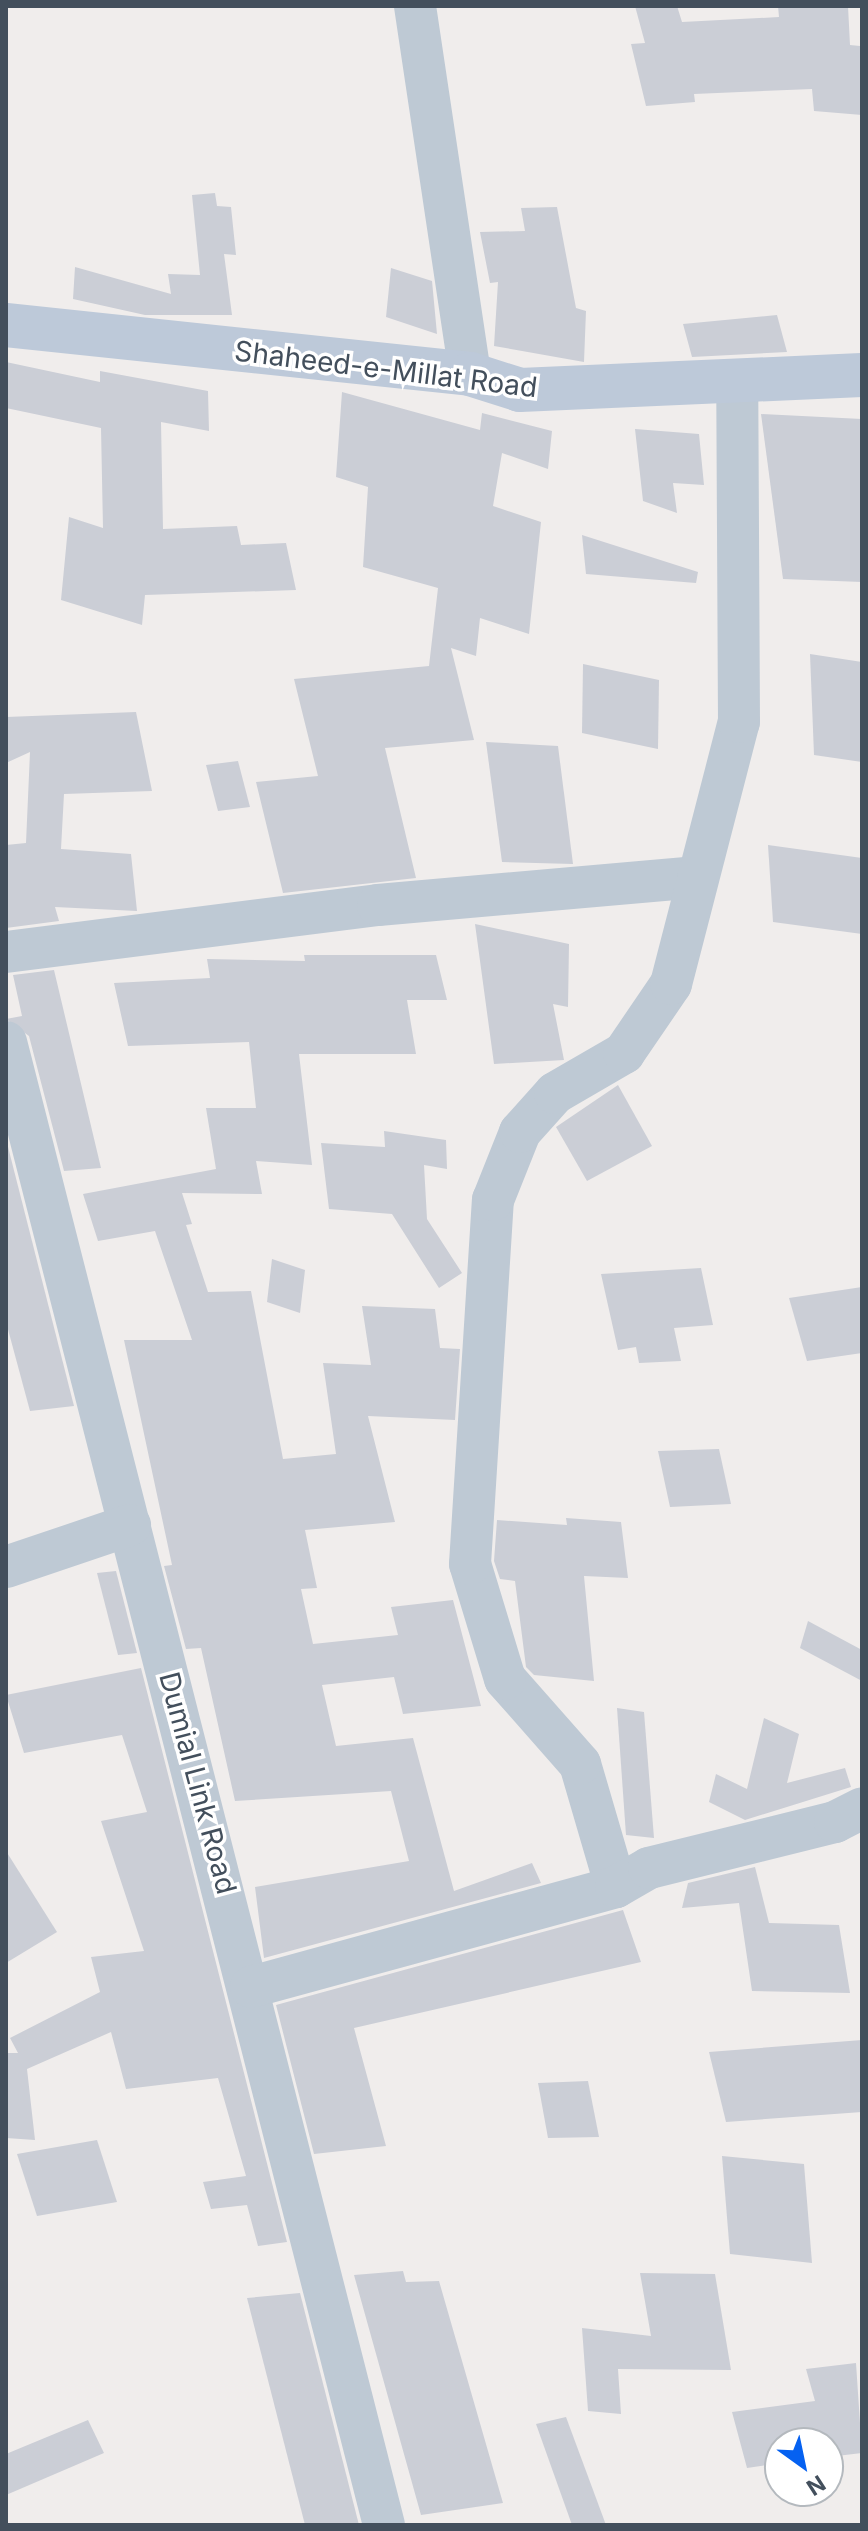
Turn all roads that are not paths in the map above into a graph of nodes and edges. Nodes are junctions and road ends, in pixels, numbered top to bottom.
1 (415, 6) edge
2 (6, 325) edge
3 (470, 374) junction
4 (862, 375) edge
5 (737, 383) junction
6 (695, 877) junction
7 (6, 952) edge
8 (6, 1042) edge
9 (130, 1525) junction
10 (6, 1567) edge
11 (862, 1808) edge
12 (616, 1887) junction
13 (251, 1987) junction
14 (384, 2525) edge

1 - 3 street
2 - 3 main road, Shaheed-e-Millat Road
3 - 5 main road, Shaheed-e-Millat Road
4 - 5 main road, Shaheed-e-Millat Road
5 - 6 street
6 - 7 street
6 - 12 street
8 - 9 street, Dumial Link Road
9 - 10 street
9 - 13 street, Dumial Link Road
11 - 12 street
12 - 13 street
13 - 14 street, Dumial Link Road

